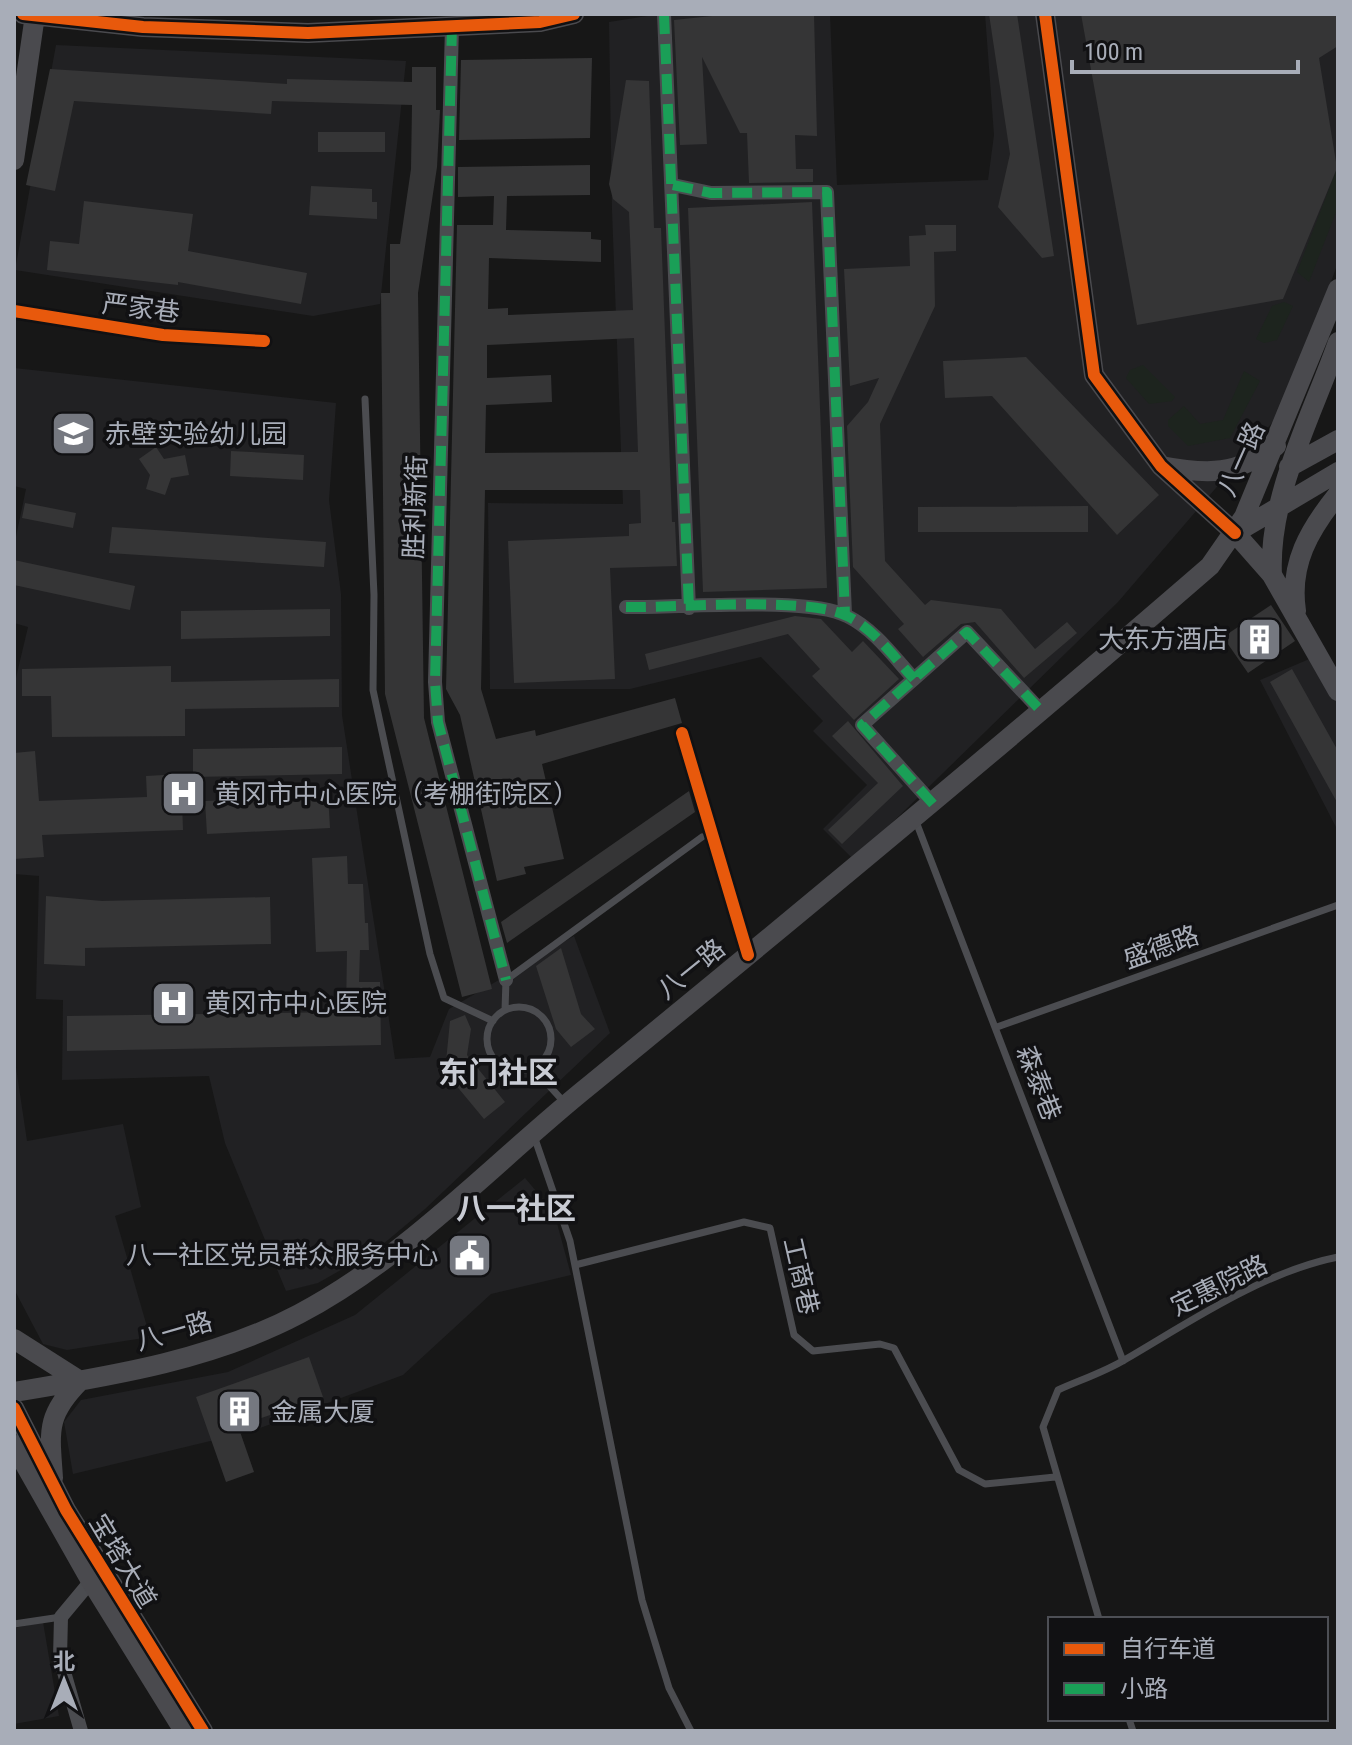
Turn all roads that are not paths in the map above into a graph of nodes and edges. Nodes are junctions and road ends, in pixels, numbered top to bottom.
1 (574, 14) edge
2 (664, 14) edge
3 (1045, 14) edge
4 (29, 15) edge
5 (422, 21) edge
6 (452, 26) junction
7 (14, 160) edge
8 (673, 185) junction
9 (1338, 289) edge
10 (14, 311) edge
11 (264, 341) dead end
12 (1338, 342) edge
13 (365, 399) dead end
14 (1338, 440) edge
15 (1276, 446) junction
16 (1293, 464) junction
17 (1161, 466) junction
18 (1338, 472) edge
19 (1260, 482) junction
20 (1338, 494) edge
21 (1276, 509) junction
22 (1235, 533) junction
23 (1272, 575) junction
24 (626, 607) dead end
25 (689, 608) junction
26 (845, 614) junction
27 (1297, 619) junction
28 (914, 679) junction
29 (1338, 691) edge
30 (1042, 712) junction
31 (682, 733) dead end
32 (933, 804) junction
33 (915, 819) junction
34 (702, 837) dead end
35 (1338, 905) edge
36 (748, 955) junction
37 (506, 980) junction
38 (505, 1010) junction
39 (493, 1021) junction
40 (997, 1027) junction
41 (533, 1068) junction
42 (566, 1104) junction
43 (533, 1134) junction
44 (1338, 1257) edge
45 (575, 1265) junction
46 (14, 1339) edge
47 (1123, 1361) junction
48 (80, 1381) junction
49 (14, 1392) edge
50 (14, 1408) edge
51 (14, 1445) edge
52 (21, 1463) edge
53 (1055, 1477) junction
54 (54, 1486) junction
55 (91, 1581) junction
56 (61, 1617) junction
57 (1098, 1617) edge
58 (14, 1624) edge
59 (81, 1731) edge
60 (184, 1731) edge
61 (203, 1731) edge
62 (691, 1731) edge

1 - 6 main road
2 - 8 street
3 - 17 main road
4 - 5 main road
4 - 7 main road
5 - 6 main road
6 - 37 street, 胜利新街
8 - 25 street
8 - 26 street
9 - 15 main road, 八一路
10 - 11 street, 严家巷
12 - 16 main road, 八一路
13 - 39 lane
14 - 16 main road
15 - 17 main road
15 - 19 main road, 八一路
16 - 19 main road
16 - 21 main road, 八一路
17 - 22 main road
18 - 21 main road
19 - 22 main road, 八一路
20 - 27 main road
21 - 22 main road
21 - 23 main road, 八一路
22 - 23 main road
22 - 30 main road, 八一路
23 - 27 main road
24 - 25 street
25 - 26 street
26 - 28 street
27 - 29 main road
28 - 30 street
28 - 32 street
30 - 32 main road, 八一路
31 - 36 street
32 - 33 main road, 八一路
33 - 36 main road, 八一路
33 - 40 lane, 森泰巷
34 - 37 lane
35 - 40 lane, 盛德路
36 - 42 main road, 八一路
37 - 38 lane
38 - 39 lane
38 - 41 lane
39 - 41 lane
40 - 47 lane, 森泰巷
41 - 42 lane
42 - 43 main road, 八一路
43 - 45 lane
43 - 48 main road, 八一路
44 - 47 lane, 定惠院路
45 - 53 lane, 工商巷
45 - 62 lane
46 - 48 main road
47 - 53 lane, 定惠院路
48 - 49 main road, 八一路
48 - 54 main road
50 - 54 main road, 宝塔大道
51 - 52 main road, 宝塔大道
52 - 55 main road, 宝塔大道
53 - 57 lane, 定惠院路
54 - 61 main road, 宝塔大道
55 - 56 street
55 - 60 main road, 宝塔大道
56 - 58 lane
56 - 59 street

